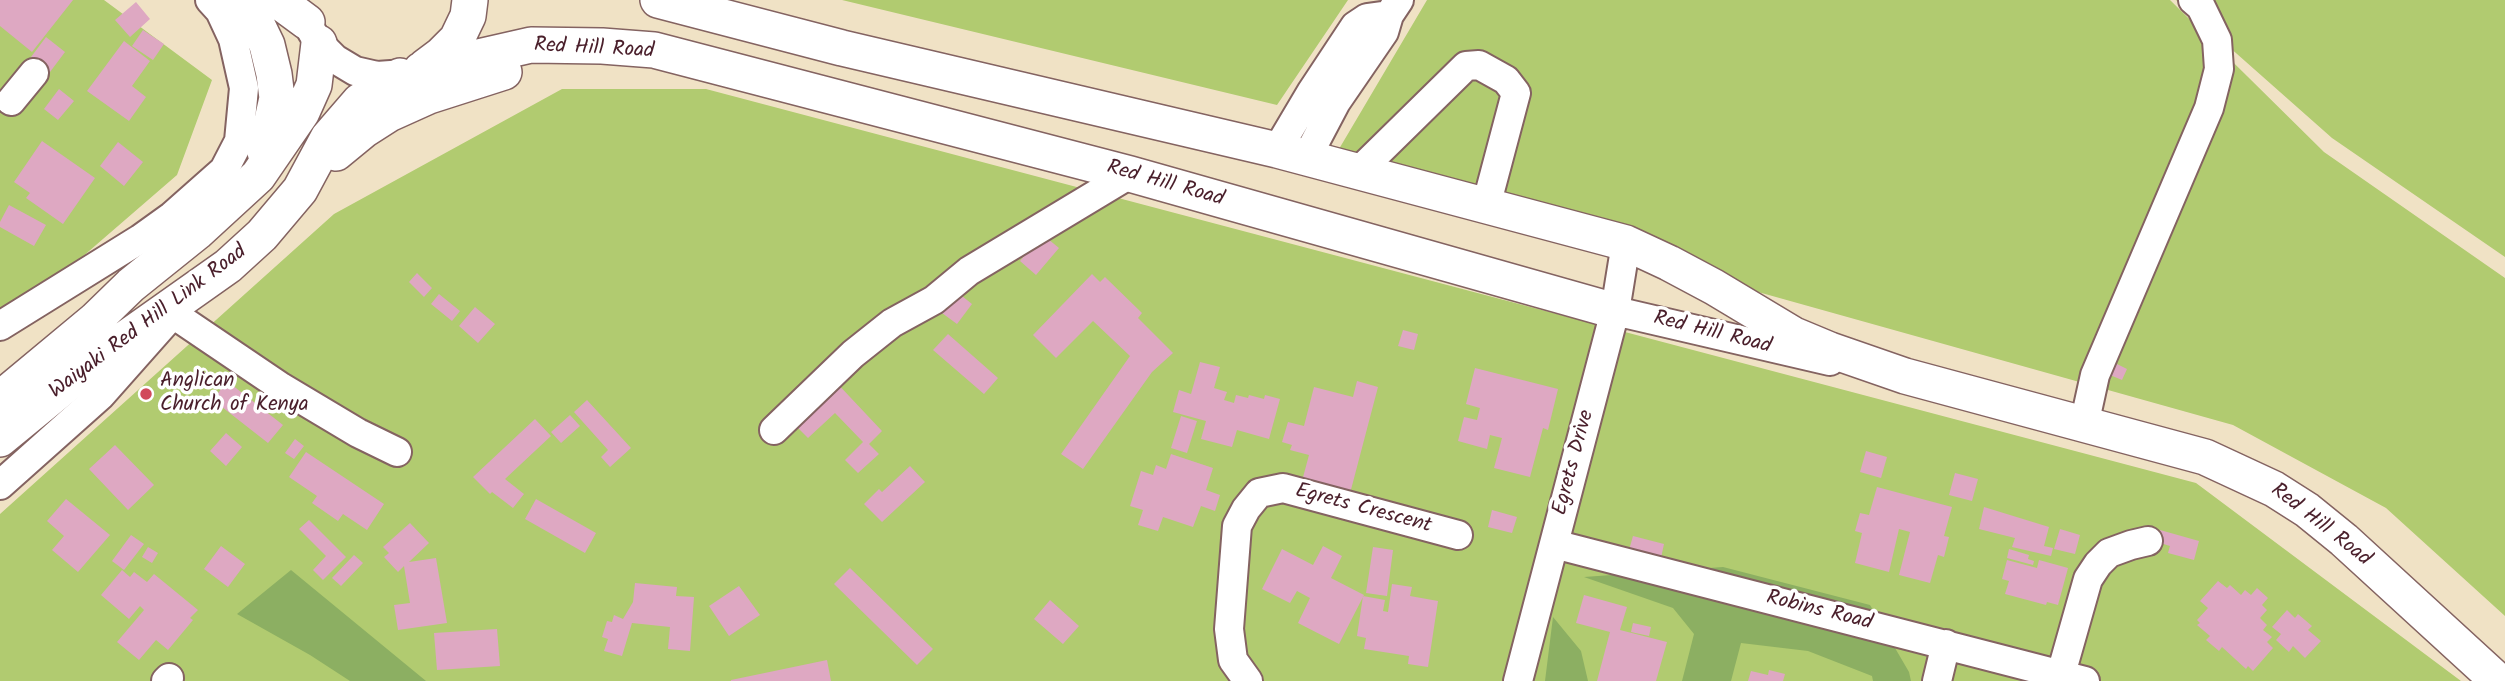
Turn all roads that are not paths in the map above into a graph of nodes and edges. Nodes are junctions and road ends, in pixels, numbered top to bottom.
1 (210, 0) edge
2 (240, 0) edge
3 (277, 0) edge
4 (470, 0) edge
5 (658, 0) edge
6 (2193, 0) edge
7 (1394, 7) edge
8 (309, 22) edge
9 (603, 46) junction
10 (34, 73) dead end
11 (410, 73) junction
12 (11, 101) dead end
13 (1291, 154) junction
14 (1358, 172) junction
15 (1130, 174) junction
16 (258, 176) junction
17 (300, 191) junction
18 (1486, 206) junction
19 (1626, 243) junction
20 (206, 282) junction
21 (1615, 311) junction
22 (173, 314) junction
23 (0, 327) edge
24 (1905, 376) junction
25 (0, 399) edge
26 (2084, 425) junction
27 (774, 430) dead end
28 (0, 439) edge
29 (397, 452) dead end
30 (0, 485) edge
31 (1458, 536) dead end
32 (2148, 541) dead end
33 (1553, 544) junction
34 (1946, 644) junction
35 (2073, 678) edge
36 (1248, 681) edge
37 (1518, 681) edge
38 (1937, 681) edge
39 (2498, 681) edge

1 - 23 street
2 - 16 main road
3 - 8 main road
4 - 11 main road
5 - 13 main road, Red Hill Road
6 - 26 street
7 - 13 street
8 - 11 street
8 - 16 main road, Waiyaki Red Hill Link Road
9 - 11 main road, Red Hill Road
9 - 15 main road, Red Hill Road
9 - 17 main road
10 - 12 street
11 - 17 main road, Waiyaki Red Hill Link Road
13 - 14 main road, Red Hill Road
14 - 18 main road, Red Hill Road
14 - 18 street
15 - 21 main road, Red Hill Road
15 - 27 street
16 - 25 main road, Waiyaki Red Hill Link Road
17 - 20 main road, Waiyaki Red Hill Link Road
18 - 19 main road, Red Hill Road
19 - 21 street, Egrets Drive
19 - 24 main road, Red Hill Road
20 - 22 street
20 - 28 main road, Waiyaki Red Hill Link Road
21 - 24 street, Red Hill Road
21 - 33 street, Egrets Drive
22 - 29 street
22 - 30 street
24 - 26 main road, Red Hill Road
26 - 39 main road, Red Hill Road
31 - 36 street, Egrets Crescent
32 - 35 street
33 - 34 street, Robins Road
33 - 37 street, Egrets Drive
34 - 35 street, Robins Road
34 - 38 street

